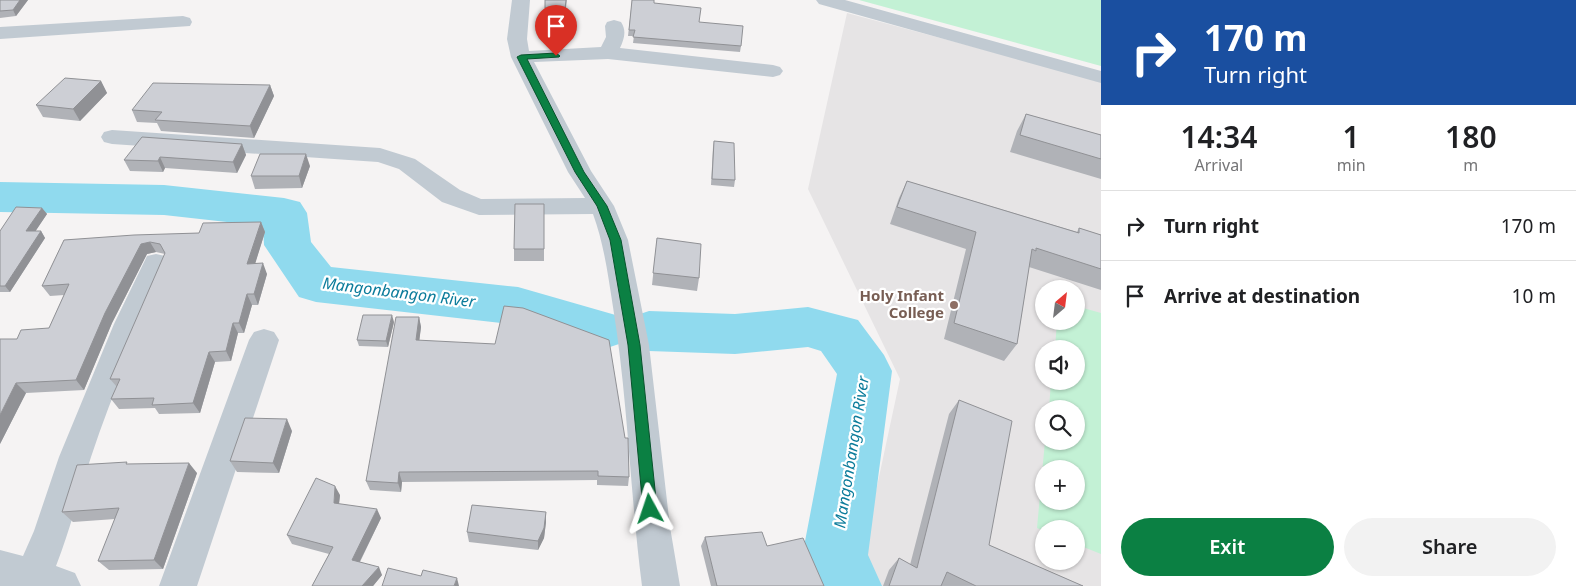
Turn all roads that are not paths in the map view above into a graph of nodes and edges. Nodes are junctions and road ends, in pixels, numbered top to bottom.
1 (520, 0) edge
2 (825, 0) edge
3 (183, 22) dead end
4 (614, 26) dead end
5 (0, 33) edge
6 (608, 53) junction
7 (521, 57) junction
8 (773, 71) dead end
9 (1101, 77) edge
10 (112, 137) dead end
11 (602, 206) junction
12 (156, 263) dead end
13 (264, 340) dead end
14 (32, 577) edge
15 (178, 586) edge
16 (661, 586) edge

1 - 7 street
2 - 9 street
3 - 5 street
4 - 6 street
6 - 7 street
6 - 8 street
7 - 11 street
10 - 11 street
11 - 16 street
12 - 14 street
13 - 15 street

